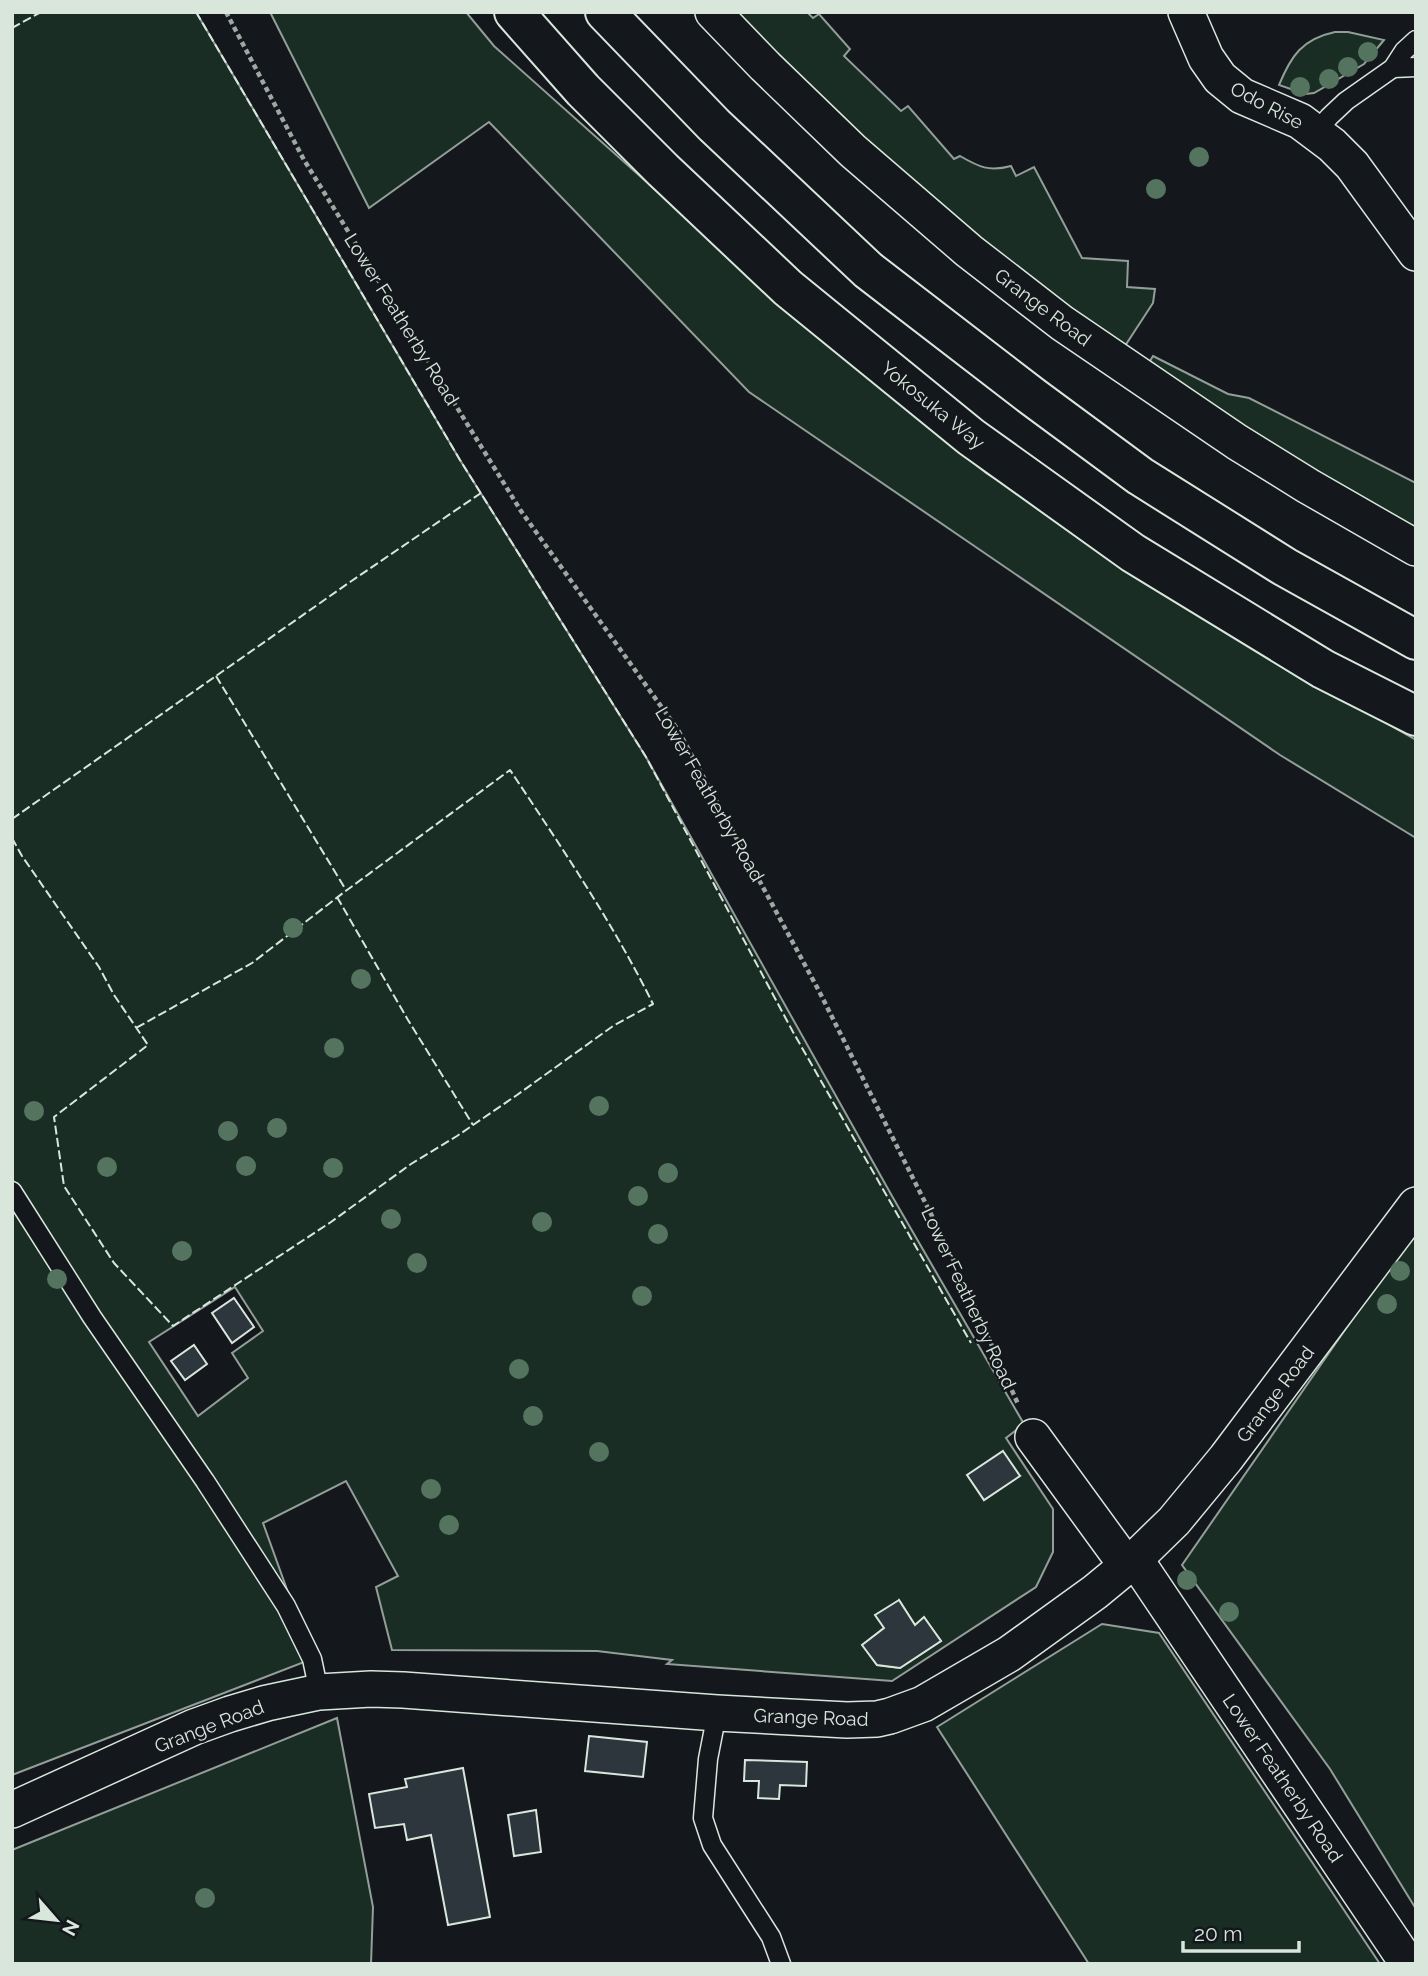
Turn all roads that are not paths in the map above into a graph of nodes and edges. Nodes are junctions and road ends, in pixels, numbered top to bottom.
1 (514, 12) edge
2 (605, 12) edge
3 (713, 12) edge
4 (1186, 12) edge
5 (1416, 40) edge
6 (1416, 67) edge
7 (1393, 68) junction
8 (1316, 133) junction
9 (1416, 253) edge
10 (1416, 548) edge
11 (1416, 640) edge
12 (1416, 716) edge
13 (12, 1191) edge
14 (1416, 1205) edge
15 (1033, 1437) road end
16 (1131, 1562) junction
17 (319, 1692) junction
18 (717, 1713) junction
19 (12, 1810) edge
20 (781, 1964) edge
21 (1408, 1964) edge

1 - 12 main road, Yokosuka Way
2 - 11 main road
3 - 10 street, Grange Road
4 - 8 street, Odo Rise
5 - 7 lane
6 - 7 lane
7 - 8 lane
8 - 9 street, Odo Rise
13 - 17 lane
14 - 16 street, Grange Road
15 - 16 street, Lower Featherby Road
16 - 18 street, Grange Road
16 - 21 street, Lower Featherby Road
17 - 18 street, Grange Road
17 - 19 street, Grange Road
18 - 20 lane

